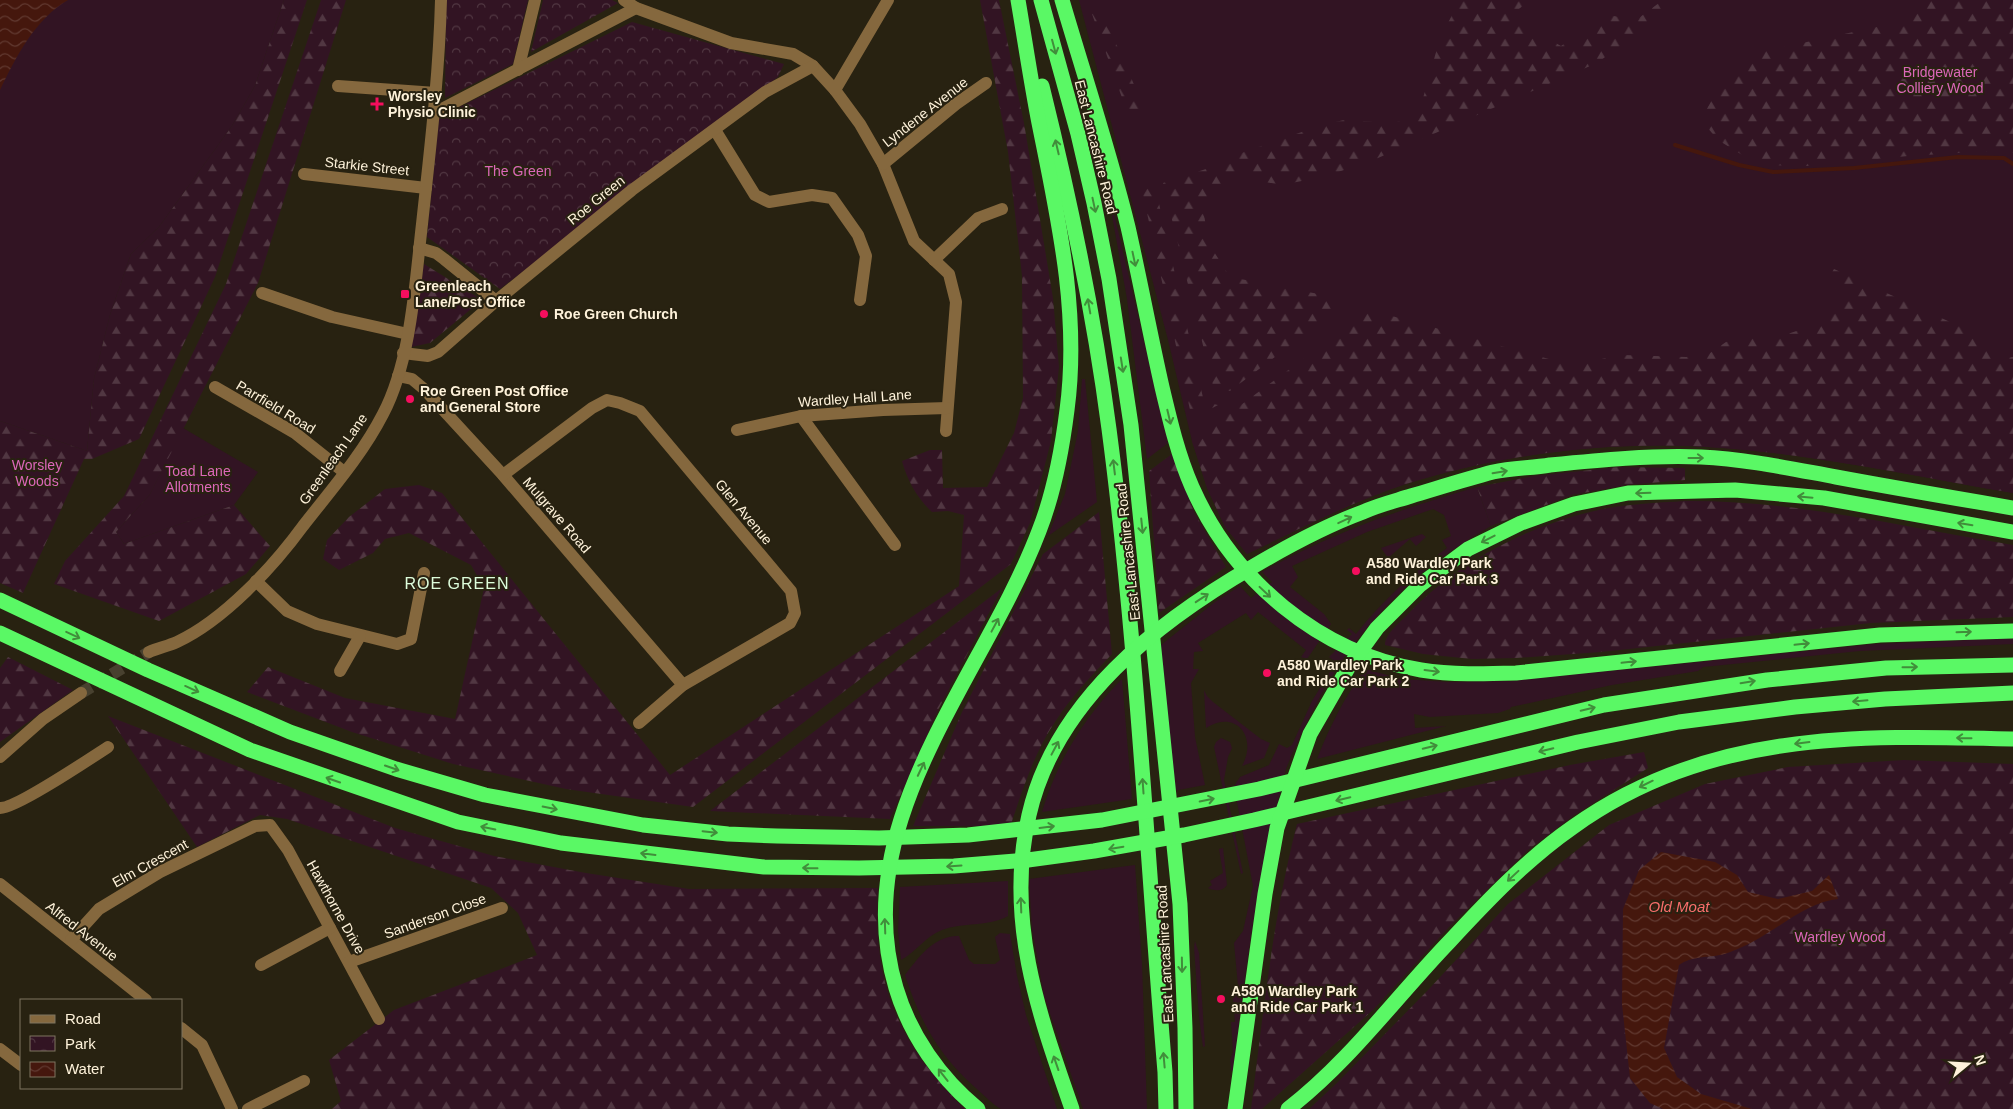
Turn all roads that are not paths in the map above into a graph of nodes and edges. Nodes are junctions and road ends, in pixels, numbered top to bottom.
1 (441, 0) edge
2 (535, 0) edge
3 (624, 0) edge
4 (888, 0) edge
5 (1019, 0) edge
6 (1041, 0) edge
7 (1062, 0) edge
8 (636, 8) junction
9 (813, 66) junction
10 (518, 70) junction
11 (986, 83) dead end
12 (338, 86) dead end
13 (835, 90) junction
14 (436, 93) junction
15 (434, 113) junction
16 (714, 130) junction
17 (882, 164) junction
18 (304, 174) dead end
19 (426, 188) junction
20 (1002, 209) dead end
21 (419, 248) junction
22 (934, 260) junction
23 (262, 293) dead end
24 (860, 300) dead end
25 (496, 301) junction
26 (408, 334) junction
27 (403, 353) junction
28 (398, 376) junction
29 (215, 387) dead end
30 (947, 408) junction
31 (801, 416) junction
32 (737, 430) dead end
33 (946, 431) dead end
34 (344, 472) junction
35 (503, 475) junction
36 (2013, 508) edge
37 (2013, 532) edge
38 (895, 545) dead end
39 (424, 573) dead end
40 (256, 581) junction
41 (4, 603) edge
42 (2013, 631) edge
43 (5, 636) edge
44 (360, 636) junction
45 (149, 652) tunnel mouth
46 (2013, 665) edge
47 (340, 671) dead end
48 (684, 686) junction
49 (81, 693) tunnel mouth
50 (2013, 693) edge
51 (639, 723) dead end
52 (2013, 739) edge
53 (108, 747) dead end
54 (0, 757) edge
55 (0, 808) edge
56 (255, 826) joint
57 (0, 884) edge
58 (502, 908) dead end
59 (330, 928) junction
60 (70, 940) junction
61 (349, 962) junction
62 (261, 965) dead end
63 (145, 999) edge
64 (379, 1019) dead end
65 (182, 1029) edge
66 (0, 1049) edge
67 (20, 1064) edge
68 (304, 1081) dead end
69 (232, 1109) edge
70 (248, 1109) edge
71 (978, 1109) edge
72 (1072, 1109) edge
73 (1166, 1109) edge
74 (1186, 1109) edge
75 (1236, 1109) edge
76 (1288, 1109) edge

1 - 14 street, Greenleach Lane
2 - 10 street
3 - 8 street
4 - 13 street
71 -> 5 highway
73 -> 5 highway, East Lancashire Road
6 -> 74 highway, East Lancashire Road
7 -> 42 highway
8 - 9 street
8 - 10 street
9 - 13 street
9 - 16 street, Roe Green
10 - 15 street
11 - 17 street, Lyndene Avenue
12 - 14 street
13 - 17 street
14 - 15 street, Greenleach Lane
15 - 19 street, Greenleach Lane
16 - 24 street
16 - 25 street, Roe Green
17 - 22 street
18 - 19 street, Starkie Street
19 - 21 street, Greenleach Lane
20 - 22 street
21 - 25 street
21 - 26 street, Greenleach Lane
22 - 30 street
23 - 26 street
25 - 27 street, Roe Green
26 - 27 street, Greenleach Lane
27 - 28 street, Greenleach Lane
28 - 34 street, Greenleach Lane
28 - 35 street, Mulgrave Road
29 - 34 street, Parrfield Road
30 - 31 street, Wardley Hall Lane
30 - 33 street
31 - 32 street, Wardley Hall Lane
31 - 38 street
34 - 40 street, Greenleach Lane
35 - 48 street, Mulgrave Road
35 - 48 street, Glen Avenue
72 -> 36 highway
37 -> 75 highway
39 - 44 street
40 - 44 street
40 - 45 street, Greenleach Lane
41 -> 46 highway
50 -> 43 highway
44 - 47 street
48 - 51 street, Glen Avenue
49 - 54 street
52 -> 76 highway
53 - 55 street
56 - 59 street, Hawthorne Drive
56 - 60 street, Elm Crescent
57 - 60 street, Alfred Avenue
58 - 61 street, Sanderson Close
59 - 61 street, Hawthorne Drive
59 - 62 street
60 - 63 street, Alfred Avenue
61 - 64 street, Hawthorne Drive
65 - 69 street
66 - 67 street
68 - 70 street

